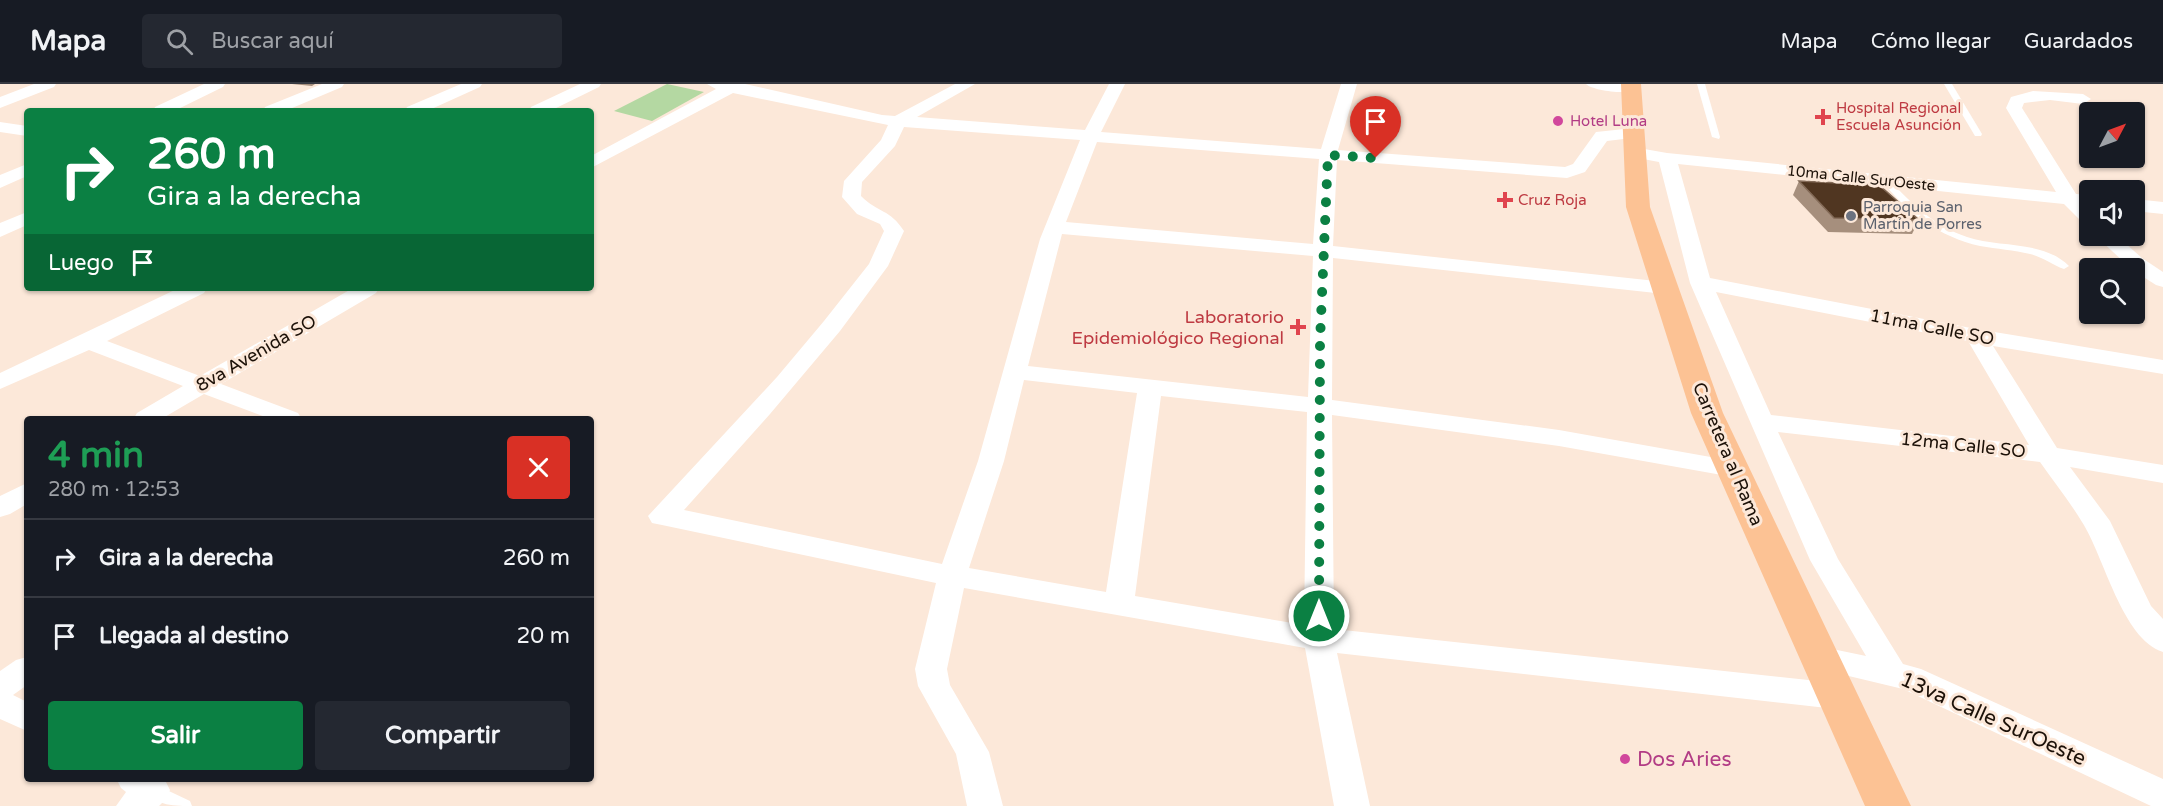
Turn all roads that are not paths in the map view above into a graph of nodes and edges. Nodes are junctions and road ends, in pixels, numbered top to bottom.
1 (48, 84) edge
2 (217, 84) edge
3 (336, 84) edge
4 (474, 84) edge
5 (594, 84) edge
6 (967, 84) edge
7 (1117, 84) edge
8 (1349, 84) edge
9 (1594, 84) edge
10 (1701, 84) edge
11 (1948, 84) edge
12 (728, 85) edge
13 (1631, 86) edge
14 (2083, 99) dead end
15 (0, 104) edge
16 (167, 108) edge
17 (278, 108) edge
18 (420, 108) edge
19 (543, 108) edge
20 (898, 121) junction
21 (0, 127) edge
22 (24, 131) edge
23 (1978, 134) dead end
24 (1091, 135) junction
25 (1716, 137) dead end
26 (1634, 143) junction
27 (1328, 155) junction
28 (1667, 158) junction
29 (594, 161) edge
30 (24, 170) edge
31 (1886, 181) junction
32 (0, 182) edge
33 (2070, 199) junction
34 (2079, 200) edge
35 (2145, 207) edge
36 (2079, 208) edge
37 (2163, 208) edge
38 (24, 219) edge
39 (1055, 227) junction
40 (0, 231) edge
41 (2117, 246) edge
42 (1323, 251) junction
43 (2064, 266) dead end
44 (2163, 281) edge
45 (1701, 283) junction
46 (1665, 288) junction
47 (190, 291) edge
48 (363, 291) edge
49 (1976, 336) junction
50 (88, 342) junction
51 (2163, 367) edge
52 (1014, 372) junction
53 (0, 382) edge
54 (202, 384) junction
55 (1150, 387) junction
56 (1320, 406) junction
57 (149, 416) edge
58 (284, 416) edge
59 (1761, 422) junction
60 (2048, 455) junction
61 (1733, 469) junction
62 (2163, 474) edge
63 (24, 494) edge
64 (0, 508) edge
65 (952, 576) junction
66 (1119, 605) junction
67 (1319, 639) junction
68 (2163, 640) edge
69 (1818, 658) junction
70 (24, 671) edge
71 (1893, 675) junction
72 (0, 687) edge
73 (1836, 696) junction
74 (0, 703) edge
75 (24, 716) edge
76 (140, 792) edge
77 (2163, 795) edge
78 (184, 806) edge
79 (985, 806) edge
80 (1352, 806) edge
81 (1888, 806) edge

1 - 15 street
2 - 16 street
3 - 17 street
4 - 18 street
5 - 19 street
6 - 20 street
7 - 24 street
8 - 27 street
9 - 13 street
10 - 25 lane
11 - 23 lane
12 - 20 street, 10ma Calle SurOeste
12 - 29 street
13 - 26 highway, Carretera al Rama
14 - 33 street
20 - 24 street, 10ma Calle SurOeste
20 - 65 street
21 - 22 street
24 - 27 street, 10ma Calle SurOeste
24 - 39 street
26 - 27 street, 10ma Calle SurOeste
26 - 28 street, 10ma Calle SurOeste
26 - 46 highway, Carretera al Rama
27 - 42 street
28 - 31 street, 10ma Calle SurOeste
28 - 45 street
30 - 32 street
31 - 33 street, 10ma Calle SurOeste
31 - 43 lane
33 - 34 street, 10ma Calle SurOeste
33 - 36 street
35 - 37 street
38 - 40 street
39 - 42 street
39 - 52 street
41 - 44 street
42 - 46 street
42 - 56 street
45 - 49 street, 11ma Calle SO
45 - 59 street
46 - 61 highway, Carretera al Rama
47 - 50 street
48 - 54 street, 8va Avenida SO
49 - 51 street, 11ma Calle SO
49 - 60 street
50 - 53 street
50 - 54 street
52 - 55 street
52 - 65 street
54 - 57 street, 8va Avenida SO
54 - 58 street
55 - 56 street
55 - 66 street
56 - 61 street
56 - 67 street
59 - 60 street, 12ma Calle SO
59 - 71 street
60 - 62 street, 12ma Calle SO
60 - 68 street
61 - 69 highway, Carretera al Rama
63 - 64 street
65 - 66 street
65 - 79 street
66 - 67 street
67 - 73 street
67 - 80 street
69 - 71 street, 13va Calle SurOeste
69 - 73 highway, Carretera al Rama
70 - 72 street
71 - 77 street, 13va Calle SurOeste
73 - 81 highway, Carretera al Rama
74 - 75 street
76 - 78 lane

